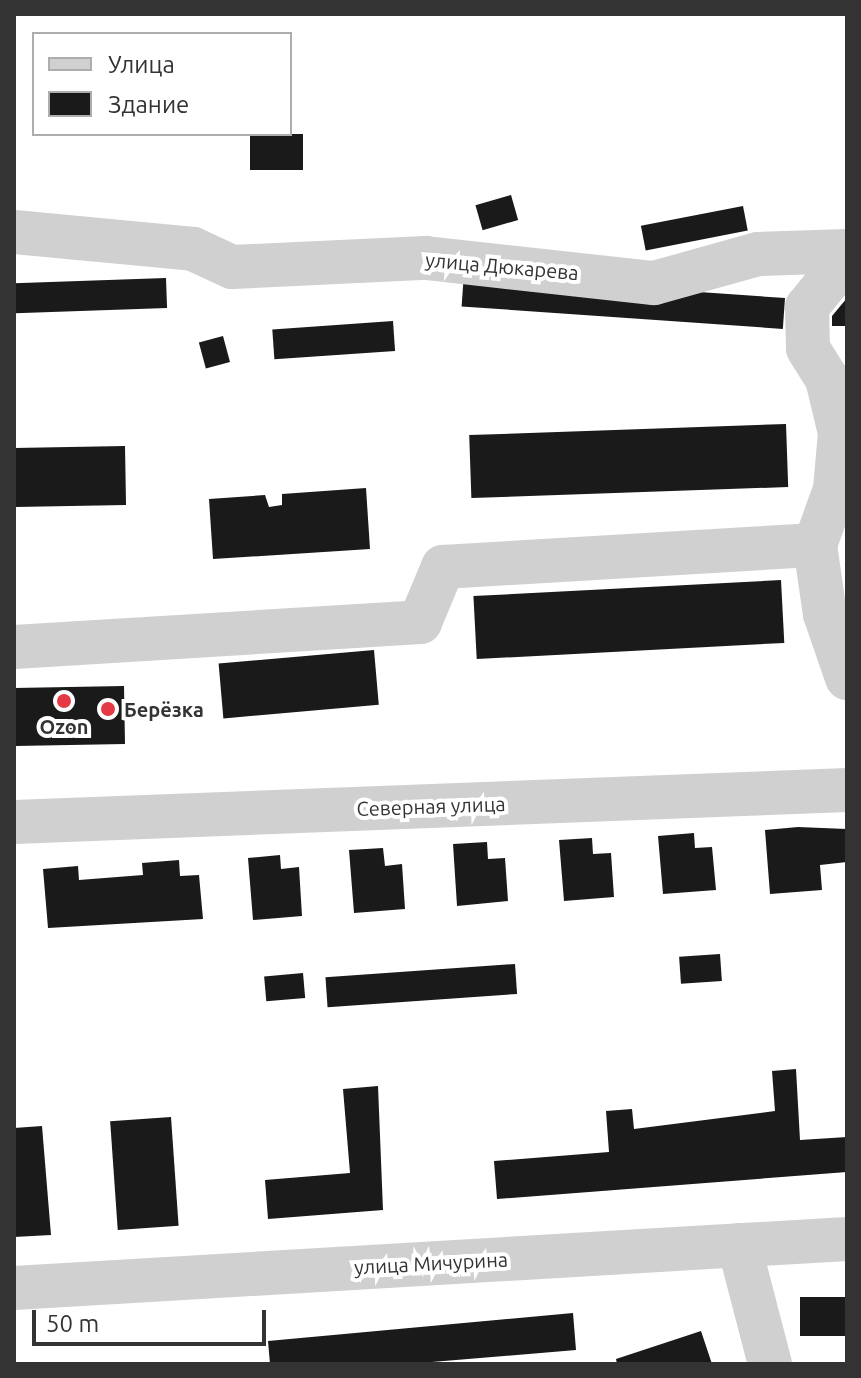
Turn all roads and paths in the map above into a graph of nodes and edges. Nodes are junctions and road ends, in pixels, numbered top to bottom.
1 (14, 232) edge
2 (840, 252) edge
3 (815, 545) junction
4 (14, 647) edge
5 (847, 678) edge
6 (847, 790) edge
7 (14, 822) edge
8 (847, 1239) edge
9 (739, 1245) junction
10 (14, 1288) edge
11 (770, 1364) edge

1 - 2 street, улица Дюкарева
2 - 3 street
3 - 4 street
3 - 5 street
6 - 7 street, Северная улица
8 - 9 street, улица Мичурина
9 - 10 street, улица Мичурина
9 - 11 street

